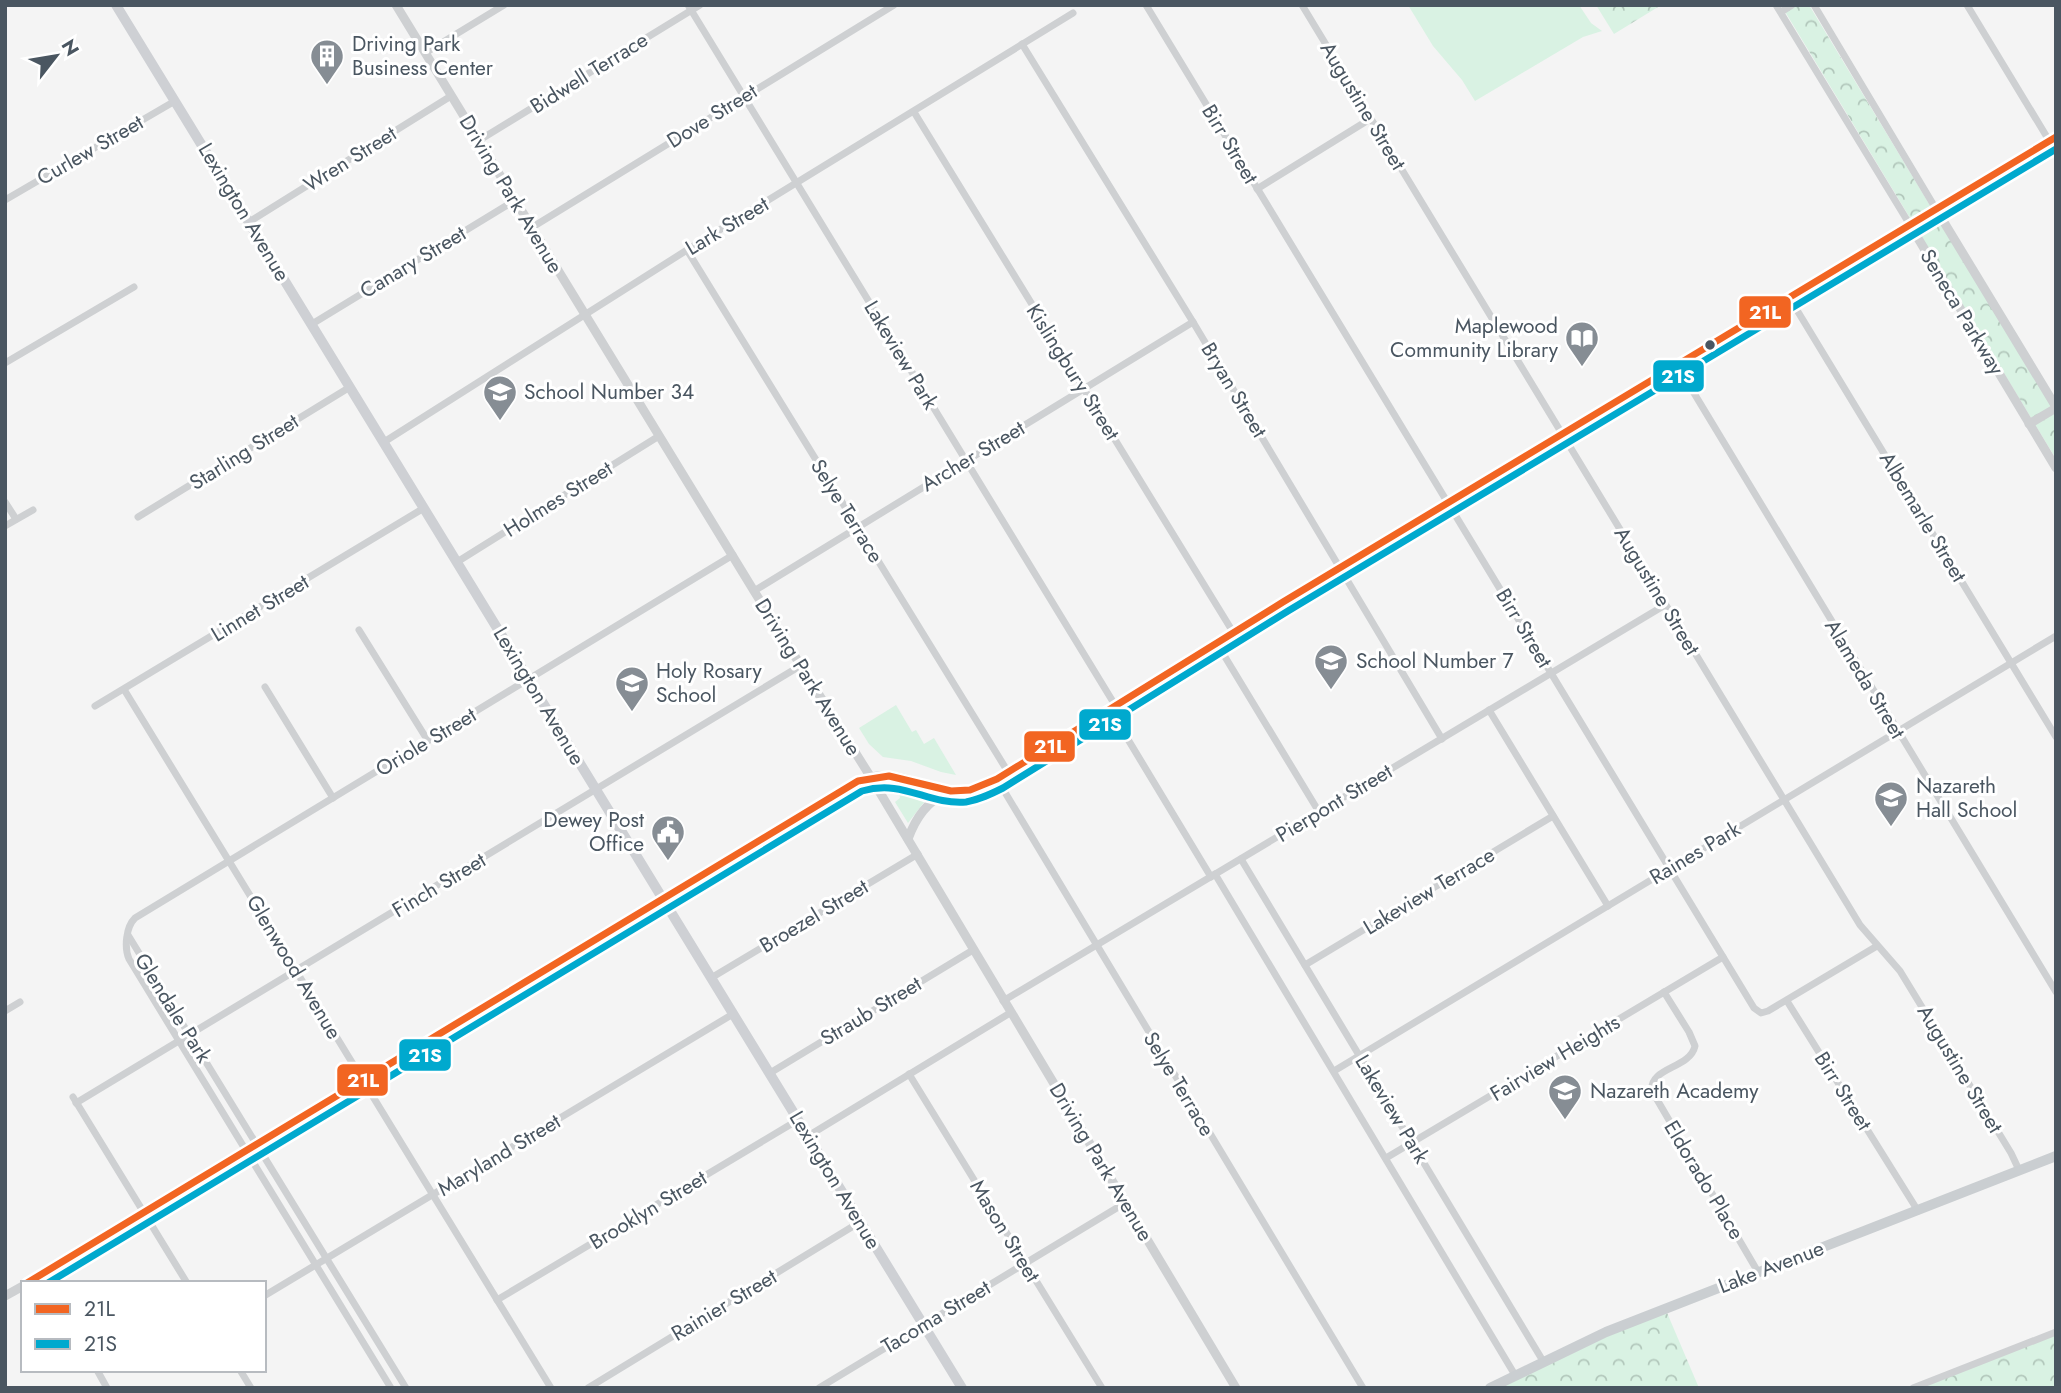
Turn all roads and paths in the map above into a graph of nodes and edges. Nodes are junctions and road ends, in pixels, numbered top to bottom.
1 (116, 5) edge
2 (396, 5) edge
3 (504, 5) edge
4 (700, 5) edge
5 (894, 5) edge
6 (1146, 5) edge
7 (1302, 5) edge
8 (1792, 5) edge
9 (1814, 5) edge
10 (1967, 5) edge
11 (689, 8) edge
12 (1778, 9) edge
13 (1073, 13) dead end
14 (1022, 44) junction
15 (425, 53) junction
16 (451, 96) junction
17 (743, 97) junction
18 (175, 101) junction
19 (914, 112) junction
20 (1370, 119) junction
21 (2053, 139) edge
22 (478, 141) junction
23 (2056, 152) edge
24 (796, 183) junction
25 (1257, 189) junction
26 (5, 200) edge
27 (514, 201) junction
28 (1936, 209) junction
29 (249, 222) junction
30 (1910, 225) junction
31 (531, 228) junction
32 (687, 250) junction
33 (134, 287) dead end
34 (1789, 297) junction
35 (585, 314) junction
36 (1193, 322) junction
37 (312, 324) junction
38 (5, 363) edge
39 (1677, 365) junction
40 (350, 387) junction
41 (1083, 389) junction
42 (2056, 408) edge
43 (2029, 424) junction
44 (1562, 434) junction
45 (659, 436) junction
46 (384, 442) junction
47 (966, 461) junction
48 (2056, 468) edge
49 (5, 502) edge
50 (1449, 502) junction
51 (424, 508) junction
52 (33, 510) dead end
53 (138, 517) dead end
54 (16, 519) junction
55 (5, 526) edge
56 (857, 528) junction
57 (733, 555) junction
58 (457, 562) junction
59 (1340, 568) junction
60 (754, 591) junction
61 (1665, 605) junction
62 (359, 630) dead end
63 (1233, 632) junction
64 (2056, 636) edge
65 (1216, 642) junction
66 (2011, 663) junction
67 (800, 666) junction
68 (1551, 673) junction
69 (530, 679) junction
70 (265, 687) dead end
71 (125, 691) junction
72 (95, 706) dead end
73 (1112, 706) junction
74 (1489, 710) junction
75 (1897, 732) junction
76 (2056, 737) edge
77 (1442, 739) junction
78 (428, 741) junction
79 (1008, 772) junction
80 (870, 776) junction
81 (996, 779) junction
82 (597, 790) junction
83 (948, 790) junction
84 (333, 798) junction
85 (1784, 800) junction
86 (1319, 812) junction
87 (1553, 816) junction
88 (908, 839) junction
89 (918, 854) junction
90 (1241, 859) junction
91 (229, 861) junction
92 (1670, 869) junction
93 (1213, 875) junction
94 (664, 900) junction
95 (1608, 906) junction
96 (128, 934) junction
97 (1095, 946) junction
98 (1877, 946) junction
99 (973, 950) junction
100 (1723, 957) junction
101 (1305, 965) junction
102 (296, 971) junction
103 (711, 978) junction
104 (1664, 992) junction
105 (2056, 992) edge
106 (1003, 1001) junction
107 (1787, 1001) junction
108 (20, 1002) dead end
109 (5, 1011) edge
110 (1010, 1013) junction
111 (733, 1014) junction
112 (190, 1035) junction
113 (179, 1041) junction
114 (1360, 1056) junction
115 (1334, 1071) junction
116 (770, 1073) junction
117 (909, 1074) junction
118 (363, 1081) junction
119 (798, 1120) junction
120 (808, 1136) junction
121 (1412, 1143) junction
122 (257, 1144) junction
123 (246, 1151) junction
124 (2056, 1156) edge
125 (1386, 1158) junction
126 (2019, 1170) junction
127 (433, 1194) junction
128 (1125, 1203) junction
129 (1918, 1211) junction
130 (144, 1213) junction
131 (860, 1222) junction
132 (326, 1258) junction
133 (1025, 1264) junction
134 (316, 1265) junction
135 (1758, 1272) junction
136 (42, 1279) edge
137 (186, 1281) edge
138 (21, 1287) edge
139 (266, 1295) edge
140 (5, 1296) edge
141 (497, 1300) junction
142 (923, 1325) junction
143 (2056, 1332) edge
144 (1543, 1361) junction
145 (98, 1372) edge
146 (241, 1372) edge
147 (1515, 1375) junction
148 (1235, 1387) edge
149 (107, 1388) edge
150 (251, 1388) edge
151 (391, 1388) edge
152 (405, 1388) edge
153 (551, 1388) edge
154 (587, 1388) edge
155 (819, 1388) edge
156 (962, 1388) edge
157 (1102, 1388) edge
158 (1363, 1388) edge
159 (1490, 1388) edge
160 (1913, 1388) edge

1 - 18 main road, Lexington Avenue
2 - 15 street, Driving Park Avenue
3 - 15 street
4 - 11 street, Bidwell Terrace
5 - 17 street, Dove Street
6 - 25 street, Birr Street
7 - 20 street, Augustine Street
8 - 12 street, Seneca Parkway
9 - 28 street, Seneca Parkway
10 - 21 street
11 - 17 street, Lakeview Park
11 - 22 street, Bidwell Terrace
12 - 30 street, Seneca Parkway
13 - 14 street, Lark Street
14 - 19 street, Lark Street
14 - 36 street, Bryan Street
15 - 16 street, Driving Park Avenue
16 - 22 street, Driving Park Avenue
16 - 29 street, Wren Street
17 - 24 street, Lakeview Park
17 - 31 street, Dove Street
18 - 26 street, Curlew Street
18 - 29 main road, Lexington Avenue
19 - 24 street, Lark Street
19 - 41 street, Kislingbury Street
20 - 25 street
20 - 44 street, Augustine Street
21 - 23 street
21 - 28 street
22 - 27 street, Driving Park Avenue
24 - 32 street, Lark Street
24 - 47 street, Lakeview Park
25 - 50 street, Birr Street
27 - 31 street, Driving Park Avenue
27 - 37 street, Canary Street
28 - 30 street
28 - 42 street, Seneca Parkway
29 - 37 main road, Lexington Avenue
30 - 34 street
30 - 43 street, Seneca Parkway
31 - 35 street, Driving Park Avenue
32 - 35 street, Lark Street
32 - 56 street, Selye Terrace
33 - 38 street
34 - 39 street
34 - 66 street, Albemarle Street
35 - 45 street, Driving Park Avenue
35 - 46 street, Lark Street
36 - 41 street, Archer Street
36 - 59 street, Bryan Street
37 - 40 main road, Lexington Avenue
39 - 44 street
39 - 75 street, Alameda Street
40 - 46 main road, Lexington Avenue
40 - 53 street, Starling Street
41 - 47 street, Archer Street
41 - 63 street, Kislingbury Street
42 - 43 street
43 - 48 street, Seneca Parkway
44 - 50 street
44 - 61 street, Augustine Street
45 - 57 street, Driving Park Avenue
45 - 58 street, Holmes Street
46 - 51 main road, Lexington Avenue
47 - 56 street, Archer Street
47 - 73 street, Lakeview Park
49 - 54 street
50 - 59 street
50 - 68 street, Birr Street
51 - 58 main road, Lexington Avenue
51 - 71 street, Linnet Street
52 - 54 street
54 - 55 street
56 - 60 street, Archer Street
56 - 79 street, Selye Terrace
57 - 60 street, Driving Park Avenue
57 - 69 street, Oriole Street
58 - 69 main road, Lexington Avenue
59 - 63 street
59 - 77 street, Bryan Street
60 - 67 street, Driving Park Avenue
61 - 68 street, Pierpont Street
61 - 85 street, Augustine Street
62 - 78 street
63 - 65 street
64 - 66 street, Raines Park
65 - 73 street
65 - 86 street
66 - 75 street, Raines Park
66 - 76 street, Albemarle Street
67 - 80 street, Driving Park Avenue
67 - 82 street, Finch Street
68 - 74 street, Pierpont Street
68 - 92 street, Birr Street
69 - 78 street, Oriole Street
69 - 82 main road, Lexington Avenue
70 - 84 street
71 - 72 street, Linnet Street
71 - 91 street, Glenwood Avenue
73 - 79 street
73 - 93 street, Lakeview Park
74 - 77 street, Pierpont Street
74 - 87 street
75 - 85 street, Raines Park
75 - 105 street, Alameda Street
77 - 86 street, Pierpont Street
78 - 84 street, Oriole Street
79 - 81 street
80 - 83 street
80 - 88 street, Driving Park Avenue
80 - 94 street
81 - 83 street
81 - 97 street, Selye Terrace
82 - 94 main road, Lexington Avenue
82 - 102 street, Finch Street
83 - 88 street
84 - 91 street, Oriole Street
85 - 92 street, Raines Park
85 - 98 street, Augustine Street
86 - 90 street, Pierpont Street
87 - 95 street
87 - 101 street, Lakeview Terrace
88 - 89 street, Driving Park Avenue
89 - 99 street, Driving Park Avenue
89 - 103 street, Broezel Street
90 - 93 street, Pierpont Street
90 - 101 street, Lakeview Park
91 - 96 street, Oriole Street
91 - 102 street, Glenwood Avenue
92 - 95 street, Raines Park
92 - 100 street, Birr Street
93 - 97 street, Pierpont Street
93 - 115 street, Lakeview Park
94 - 103 main road, Lexington Avenue
94 - 118 street
95 - 114 street, Raines Park
96 - 112 street, Glendale Park
96 - 113 street, Glendale Park
97 - 106 street, Pierpont Street
97 - 158 street, Selye Terrace
98 - 107 street
98 - 126 street, Augustine Street
99 - 106 street, Driving Park Avenue
99 - 116 street, Straub Street
100 - 104 street, Fairview Heights
100 - 107 street, Birr Street
101 - 114 street, Lakeview Park
102 - 112 street, Finch Street
102 - 118 street, Glenwood Avenue
103 - 111 main road, Lexington Avenue
104 - 121 street, Fairview Heights
104 - 135 street, Eldorado Place
106 - 110 street, Driving Park Avenue
107 - 129 street, Birr Street
108 - 109 street
110 - 117 street
110 - 128 street, Driving Park Avenue
111 - 116 main road, Lexington Avenue
111 - 127 street, Maryland Street
112 - 113 street, Finch Street
112 - 122 street, Glendale Park
113 - 123 street, Glendale Park
113 - 130 street, Finch Street
114 - 115 street, Raines Park
114 - 121 street, Lakeview Park
115 - 125 street, Lakeview Park
116 - 119 main road, Lexington Avenue
117 - 120 street
117 - 133 street, Mason Street
118 - 122 street
118 - 127 street, Glenwood Avenue
119 - 120 main road, Lexington Avenue
119 - 141 street, Brooklyn Street
120 - 131 main road, Lexington Avenue
121 - 125 street, Fairview Heights
121 - 144 street, Lakeview Park
122 - 123 street
122 - 132 street, Glendale Park
123 - 130 street
123 - 134 street, Glendale Park
124 - 126 main road, Lake Avenue
125 - 147 street, Lakeview Park
126 - 129 main road, Lake Avenue
127 - 132 street, Maryland Street
127 - 141 street, Glenwood Avenue
128 - 133 street, Tacoma Street
128 - 148 street, Driving Park Avenue
129 - 135 main road, Lake Avenue
130 - 136 street
130 - 137 street
131 - 142 main road, Lexington Avenue
131 - 154 street, Rainier Street
132 - 134 street, Maryland Street
132 - 152 street, Glendale Park
133 - 142 street, Tacoma Street
133 - 157 street, Mason Street
134 - 139 street, Maryland Street
134 - 151 street, Glendale Park
135 - 144 main road, Lake Avenue
138 - 140 street
141 - 153 street, Glenwood Avenue
142 - 155 street, Tacoma Street
142 - 156 main road, Lexington Avenue
143 - 160 street
144 - 147 main road, Lake Avenue
145 - 149 street
146 - 150 street
147 - 159 main road, Lake Avenue

